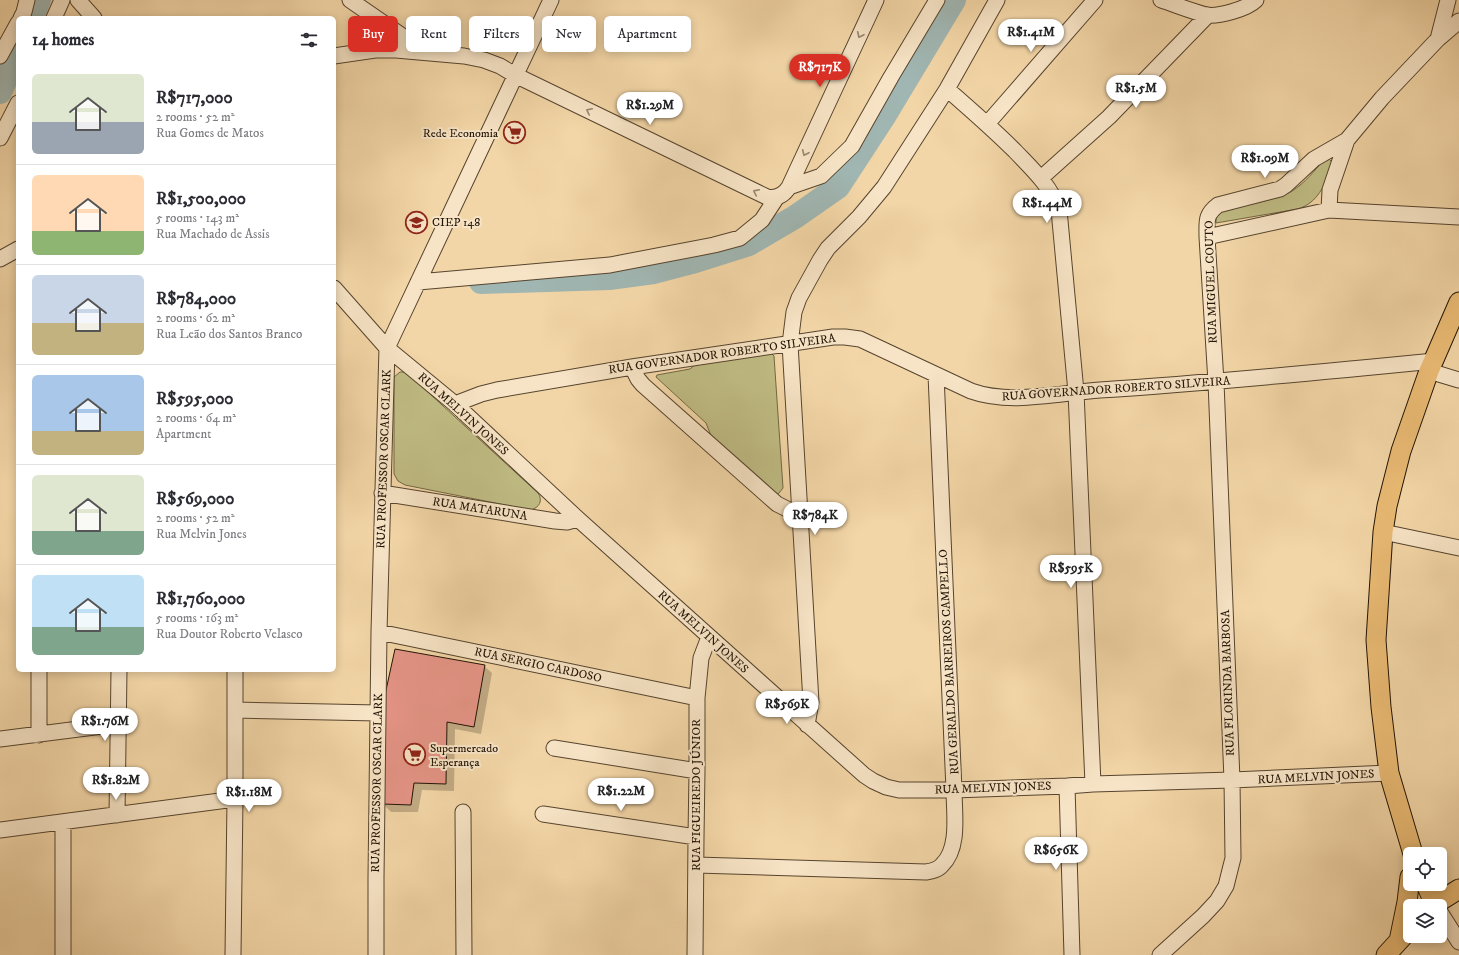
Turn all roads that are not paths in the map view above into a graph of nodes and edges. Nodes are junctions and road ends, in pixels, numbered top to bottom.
1 (27, 0) edge
2 (62, 0) edge
3 (78, 0) edge
4 (350, 0) edge
5 (551, 0) edge
6 (876, 0) edge
7 (937, 0) edge
8 (997, 0) edge
9 (1095, 0) edge
10 (1161, 0) edge
11 (1256, 0) edge
12 (1448, 0) edge
13 (1208, 15) junction
14 (22, 16) edge
15 (55, 16) edge
16 (92, 16) edge
17 (1459, 21) edge
18 (16, 27) edge
19 (406, 39) edge
20 (1438, 39) junction
21 (406, 51) edge
22 (424, 52) edge
23 (0, 56) edge
24 (336, 56) edge
25 (515, 75) junction
26 (947, 89) junction
27 (16, 107) edge
28 (988, 124) junction
29 (0, 138) edge
30 (1347, 140) junction
31 (1041, 178) junction
32 (789, 187) junction
33 (778, 197) junction
34 (1329, 210) junction
35 (1459, 217) edge
36 (1207, 236) junction
37 (16, 250) edge
38 (0, 259) edge
39 (418, 282) junction
40 (336, 290) edge
41 (1459, 302) edge
42 (790, 344) junction
43 (387, 348) junction
44 (1432, 366) junction
45 (632, 367) junction
46 (936, 375) junction
47 (1459, 380) edge
48 (1216, 382) junction
49 (1076, 392) junction
50 (455, 404) junction
51 (382, 493) junction
52 (800, 515) junction
53 (578, 519) junction
54 (1383, 532) junction
55 (1459, 548) edge
56 (379, 632) junction
57 (709, 637) junction
58 (39, 672) edge
59 (119, 672) edge
60 (235, 672) edge
61 (697, 698) junction
62 (235, 710) junction
63 (378, 713) junction
64 (118, 724) junction
65 (807, 725) junction
66 (39, 735) junction
67 (0, 739) edge
68 (554, 748) dead end
69 (698, 771) junction
70 (1389, 773) junction
71 (1232, 780) junction
72 (1093, 784) junction
73 (1067, 786) junction
74 (954, 790) junction
75 (235, 799) junction
76 (463, 812) dead end
77 (542, 814) dead end
78 (117, 815) junction
79 (63, 822) junction
80 (0, 830) edge
81 (696, 837) junction
82 (1411, 847) edge
83 (696, 865) junction
84 (1459, 889) edge
85 (1446, 899) edge
86 (1447, 924) edge
87 (1403, 937) edge
88 (1459, 942) edge
89 (63, 955) edge
90 (233, 955) edge
91 (376, 955) edge
92 (464, 955) edge
93 (695, 955) edge
94 (1072, 955) edge
95 (1160, 955) edge
96 (1386, 955) edge

1 - 14 street
2 - 15 street
3 - 16 street
4 - 19 street
5 - 25 street, RUA PROFESSOR OSCAR CLARK
6 -> 32 street
7 - 32 street
8 - 26 street
9 - 28 street
10 - 13 street
11 - 13 street
12 - 20 street, RUA MIGUEL COUTO
13 - 31 street
17 - 20 street, RUA MIGUEL COUTO
18 - 23 street
20 - 30 street, RUA MIGUEL COUTO
21 - 24 street
22 - 25 street
33 -> 25 street
25 - 39 street, RUA PROFESSOR OSCAR CLARK
26 - 28 street
26 - 42 street
27 - 29 street
28 - 31 street
30 - 34 street
30 - 36 street, RUA MIGUEL COUTO
31 - 49 street
32 - 33 street
33 - 39 street
34 - 35 street
34 - 36 street
36 - 48 street, RUA MIGUEL COUTO
37 - 38 street
39 - 43 street, RUA PROFESSOR OSCAR CLARK
40 - 43 street, RUA MELVIN JONES
41 - 44 main road
42 - 45 street, RUA GOVERNADOR ROBERTO SILVEIRA
42 - 46 street, RUA GOVERNADOR ROBERTO SILVEIRA
42 - 52 street
43 - 50 street, RUA MELVIN JONES
43 - 51 street, RUA PROFESSOR OSCAR CLARK
44 - 47 street
44 - 48 street, RUA GOVERNADOR ROBERTO SILVEIRA
44 - 54 main road
45 - 50 street, RUA GOVERNADOR ROBERTO SILVEIRA
45 - 52 street
46 - 49 street, RUA GOVERNADOR ROBERTO SILVEIRA
46 - 74 street, RUA GERALDO BARREIROS CAMPELLO
48 - 49 street, RUA GOVERNADOR ROBERTO SILVEIRA
48 - 71 street, RUA FLORINDA BARBOSA
49 - 72 street
50 - 53 street, RUA MELVIN JONES
51 - 53 street, RUA MATARUNA
51 - 56 street, RUA PROFESSOR OSCAR CLARK
52 - 65 street
53 - 57 street, RUA MELVIN JONES
54 - 55 street
54 - 70 main road
56 - 61 street, RUA SERGIO CARDOSO
56 - 63 street, RUA PROFESSOR OSCAR CLARK
57 - 61 street, RUA FIGUEIREDO JÚNIOR
57 - 65 street, RUA MELVIN JONES
58 - 66 street
59 - 64 street
60 - 62 street
61 - 69 street, RUA FIGUEIREDO JÚNIOR
62 - 63 street
62 - 75 street
63 - 91 street, RUA PROFESSOR OSCAR CLARK
64 - 66 street
64 - 78 street
65 - 74 street, RUA MELVIN JONES
66 - 67 street
68 - 69 street
69 - 81 street, RUA FIGUEIREDO JÚNIOR
70 - 71 street, RUA MELVIN JONES
70 - 82 main road
71 - 72 street, RUA MELVIN JONES
71 - 95 street, RUA FLORINDA BARBOSA
72 - 73 street, RUA MELVIN JONES
73 - 74 street, RUA MELVIN JONES
73 - 94 street
74 - 83 street, RUA GERALDO BARREIROS CAMPELLO
75 - 78 street
75 - 90 street
76 - 92 street
77 - 81 street
78 - 79 street
79 - 80 street
79 - 89 street
81 - 83 street, RUA FIGUEIREDO JÚNIOR
83 - 93 street, RUA FIGUEIREDO JÚNIOR
84 - 85 main road
86 - 88 street
87 - 96 main road

